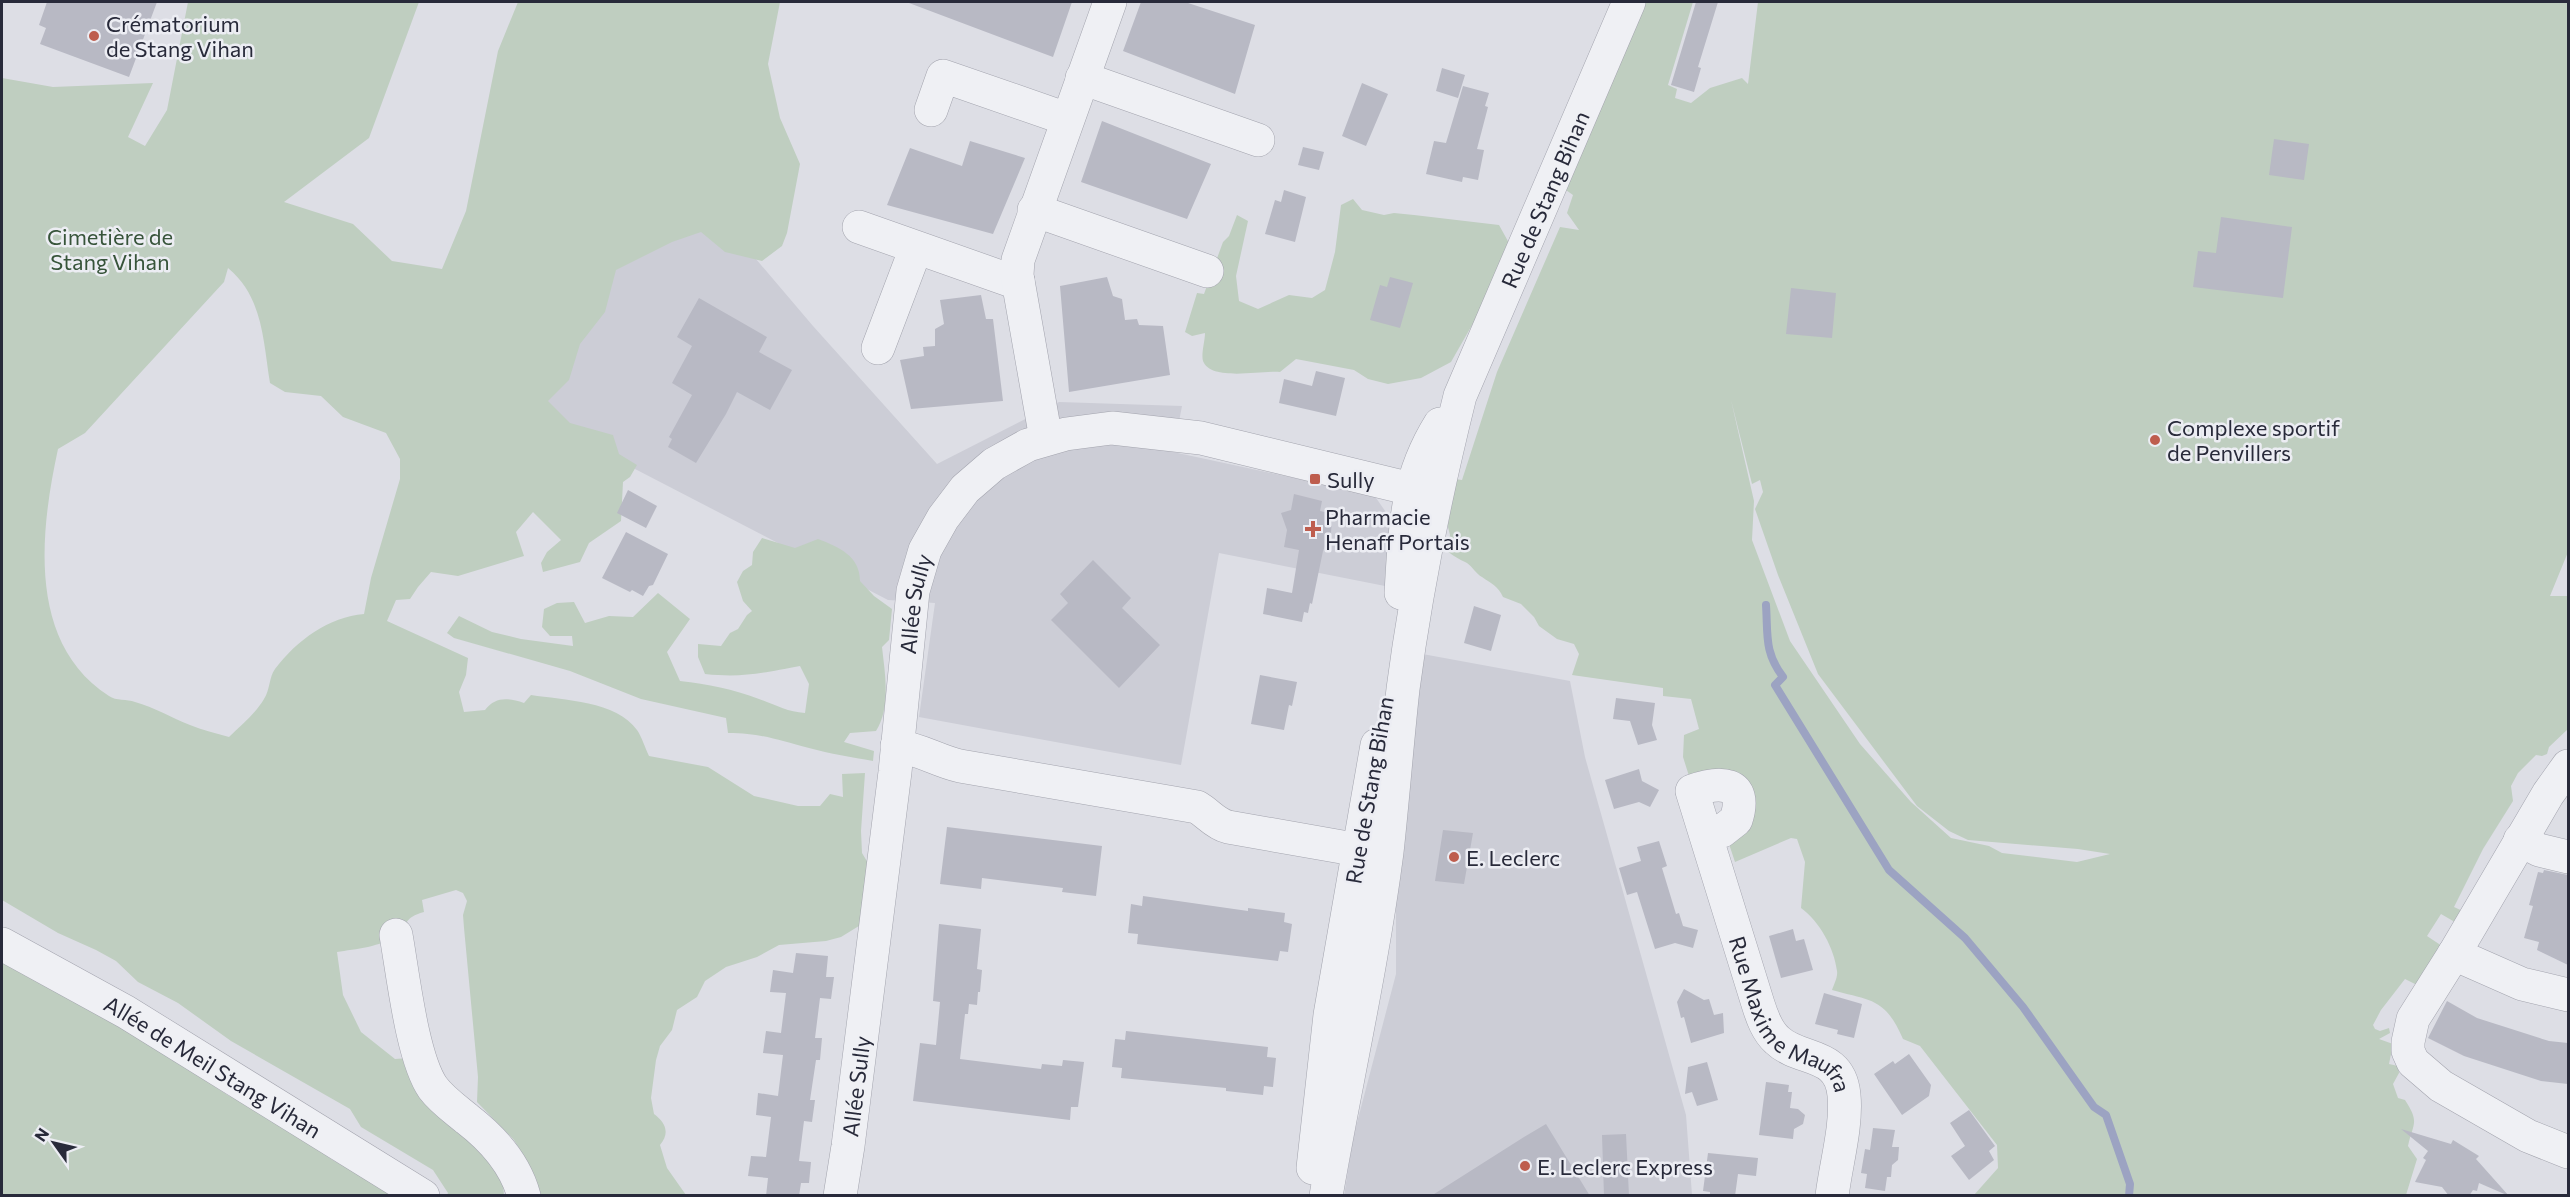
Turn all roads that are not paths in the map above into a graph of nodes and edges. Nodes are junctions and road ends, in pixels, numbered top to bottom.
1 (1110, 2) edge
2 (1629, 2) edge
3 (1082, 78) junction
4 (931, 110) dead end
5 (1067, 120) junction
6 (1258, 140) dead end
7 (1034, 210) junction
8 (859, 227) dead end
9 (916, 248) junction
10 (1207, 271) dead end
11 (1018, 281) junction
12 (878, 348) dead end
13 (1046, 439) junction
14 (1424, 492) junction
15 (897, 746) junction
16 (1377, 750) junction
17 (2568, 766) edge
18 (1706, 836) dead end
19 (2520, 840) junction
20 (1359, 850) junction
21 (2568, 857) edge
22 (1375, 930) junction
23 (396, 935) dead end
24 (2, 944) edge
25 (2454, 954) junction
26 (1338, 958) junction
27 (2568, 994) edge
28 (2568, 1152) edge
29 (423, 1196) edge
30 (524, 1196) edge
31 (840, 1196) edge
32 (1314, 1196) edge
33 (1326, 1196) edge
34 (1832, 1196) edge

1 - 3 street
2 - 14 street, Rue de Stang Bihan
3 - 5 street
3 - 6 street
4 - 5 street
5 - 7 street
7 - 10 street
7 - 11 street
8 - 9 street
9 - 11 street
9 - 12 street
11 - 13 street
13 - 14 street, Allée Sully
13 - 15 street, Allée Sully
14 - 16 street, Rue de Stang Bihan
14 - 22 street, Rue de Stang Bihan
15 - 20 street
15 - 31 street, Allée Sully
16 - 20 street, Rue de Stang Bihan
16 - 22 street
17 - 19 street
18 - 34 street, Rue Maxime Maufra
19 - 21 street
19 - 25 street
20 - 26 street, Rue de Stang Bihan
22 - 26 street
22 - 33 street, Rue de Stang Bihan
23 - 30 street
24 - 29 street, Allée de Meil Stang Vihan
25 - 27 street
25 - 28 street
26 - 32 street, Rue de Stang Bihan

